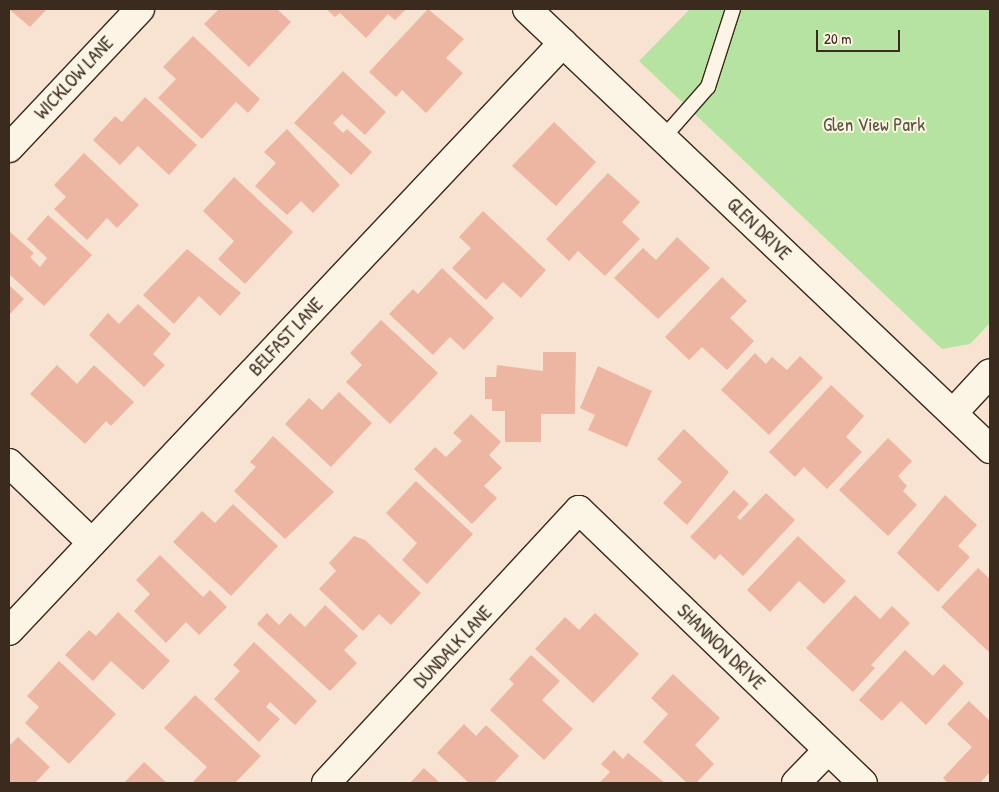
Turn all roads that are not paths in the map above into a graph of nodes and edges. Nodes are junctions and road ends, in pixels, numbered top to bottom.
1 (140, 9) edge
2 (527, 9) edge
3 (733, 9) edge
4 (563, 43) junction
5 (663, 138) junction
6 (9, 148) edge
7 (990, 374) edge
8 (953, 413) junction
9 (990, 449) edge
10 (9, 464) edge
11 (579, 510) joint
12 (92, 543) junction
13 (9, 631) edge
14 (828, 750) junction
15 (326, 783) edge
16 (796, 783) edge
17 (864, 783) edge

1 - 6 street, WICKLOW LANE
2 - 4 street, GLEN DRIVE
3 - 5 lane
4 - 5 street, GLEN DRIVE
4 - 12 street, BELFAST LANE
5 - 8 street, GLEN DRIVE
7 - 8 street
8 - 9 street, GLEN DRIVE
10 - 12 street
11 - 14 street, SHANNON DRIVE
11 - 15 street, DUNDALK LANE
12 - 13 street, BELFAST LANE
14 - 16 street
14 - 17 street, SHANNON DRIVE

